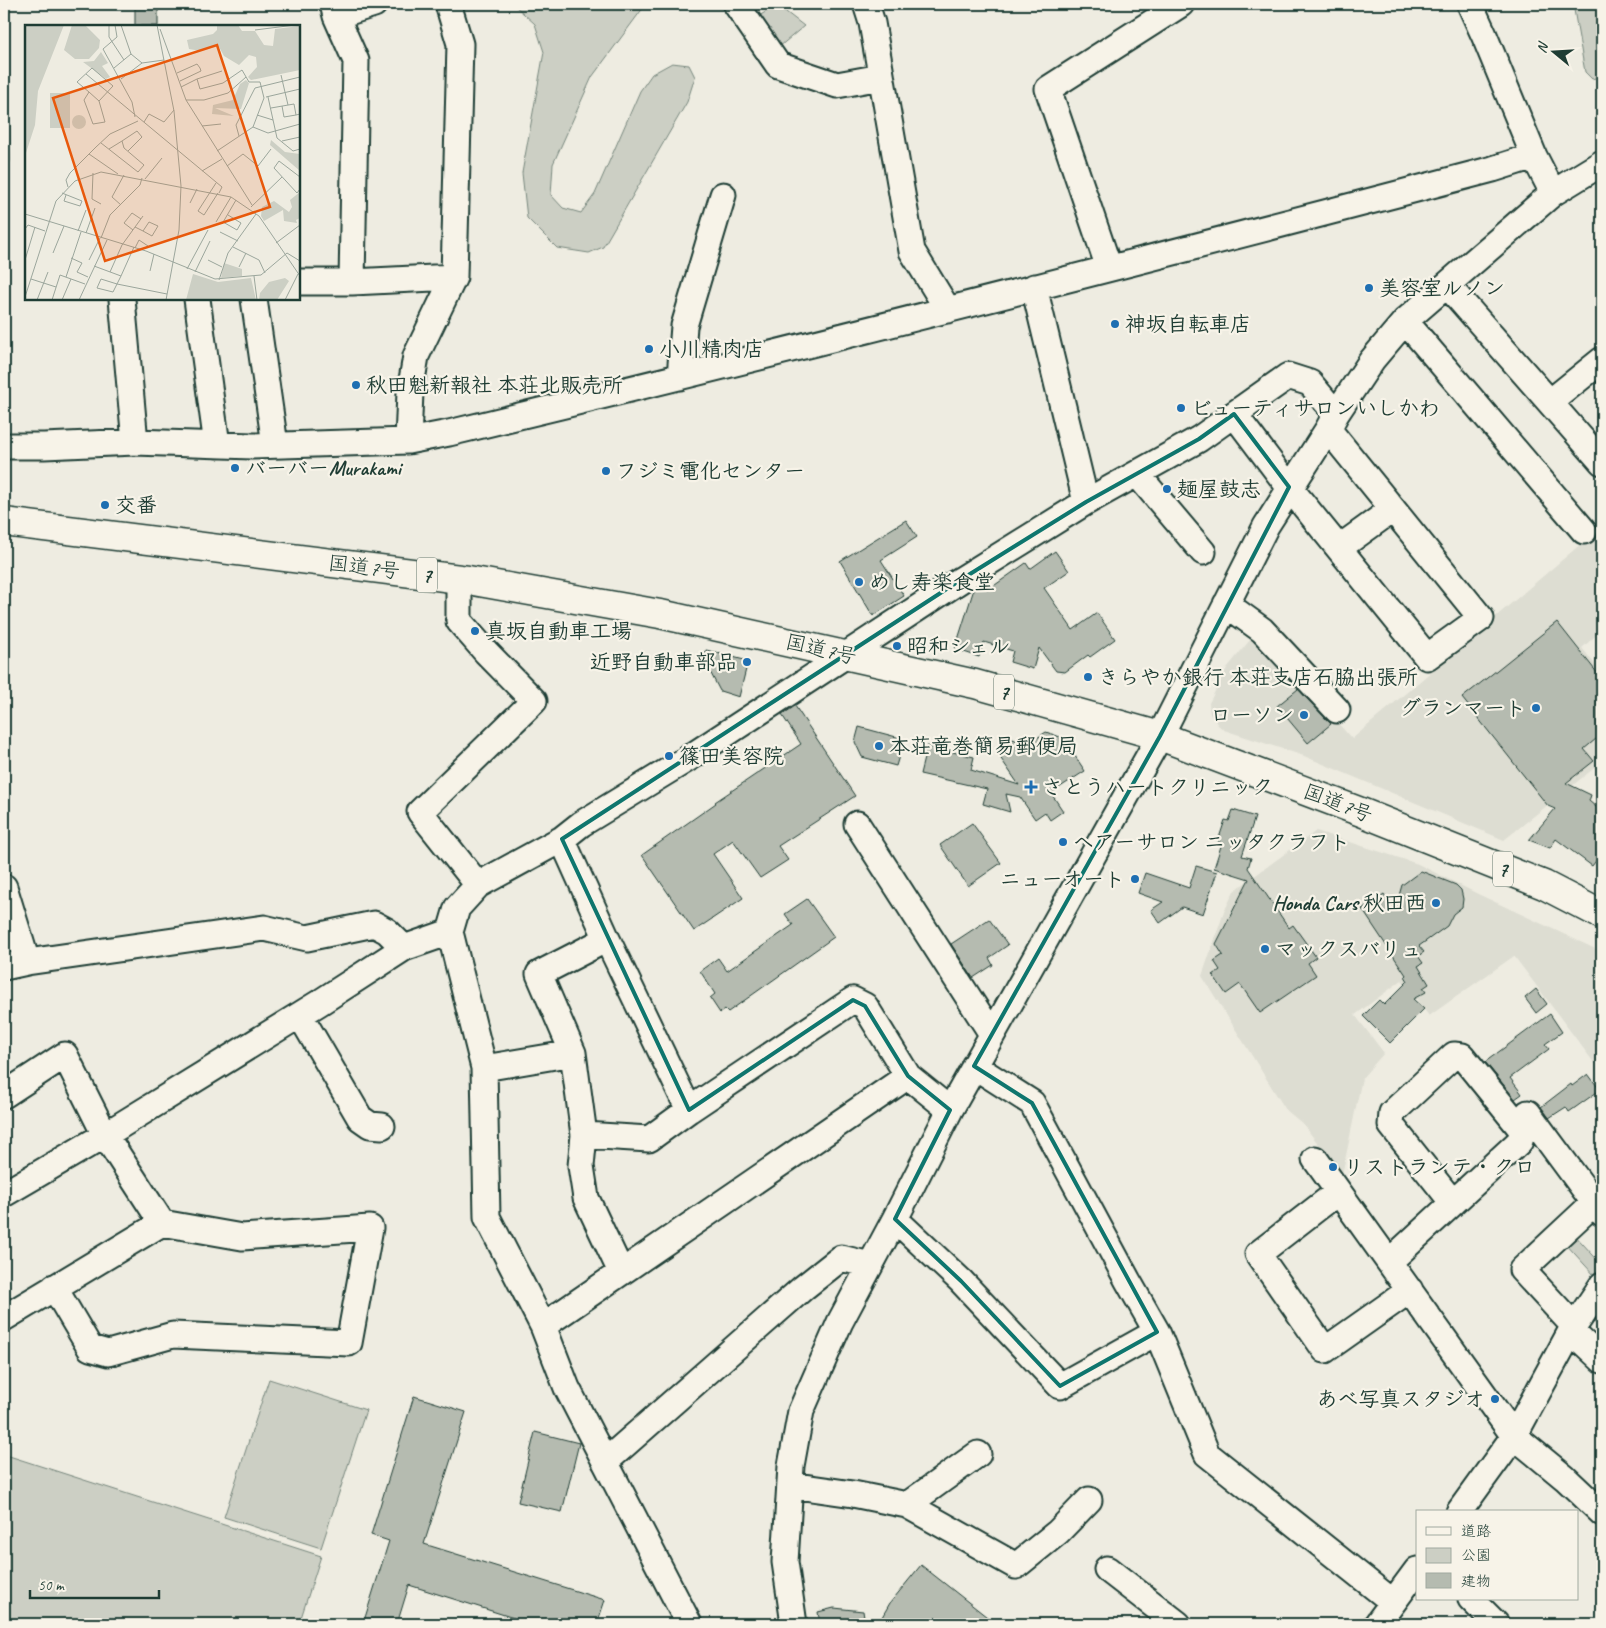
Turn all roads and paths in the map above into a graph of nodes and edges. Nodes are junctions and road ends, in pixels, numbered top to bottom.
1 (374, 4) edge
2 (448, 4) edge
3 (736, 4) edge
4 (866, 4) edge
5 (1181, 4) edge
6 (1470, 4) edge
7 (335, 10) edge
8 (881, 77) junction
9 (1534, 156) junction
10 (1602, 163) edge
11 (1554, 192) junction
12 (723, 195) dead end
13 (1110, 268) junction
14 (454, 277) junction
15 (300, 282) edge
16 (352, 282) junction
17 (1447, 285) junction
18 (1034, 287) junction
19 (122, 300) edge
20 (197, 300) edge
21 (254, 300) edge
22 (948, 310) junction
23 (1405, 321) junction
24 (1602, 360) edge
25 (680, 377) junction
26 (1550, 402) junction
27 (1234, 414) junction
28 (1332, 422) junction
29 (408, 441) junction
30 (135, 442) junction
31 (218, 445) junction
32 (275, 445) junction
33 (4, 446) edge
34 (1602, 462) edge
35 (1137, 474) junction
36 (1289, 487) junction
37 (1086, 502) junction
38 (1393, 509) junction
39 (4, 522) edge
40 (1584, 531) dead end
41 (1339, 548) junction
42 (1203, 552) dead end
43 (459, 579) junction
44 (1226, 604) junction
45 (846, 655) junction
46 (1337, 710) dead end
47 (1160, 736) junction
48 (857, 824) dead end
49 (562, 839) junction
50 (478, 885) junction
51 (4, 887) edge
52 (1602, 915) edge
53 (450, 932) junction
54 (607, 939) junction
55 (404, 948) junction
56 (15, 964) edge
57 (300, 1015) junction
58 (992, 1034) junction
59 (573, 1052) junction
60 (974, 1066) junction
61 (484, 1068) junction
62 (908, 1076) junction
63 (4, 1095) edge
64 (689, 1110) junction
65 (950, 1110) junction
66 (1528, 1113) dead end
67 (382, 1126) dead end
68 (105, 1135) junction
69 (584, 1135) junction
70 (1315, 1159) dead end
71 (1338, 1192) junction
72 (4, 1194) edge
73 (1453, 1202) junction
74 (1598, 1208) edge
75 (895, 1219) junction
76 (162, 1223) junction
77 (1389, 1262) junction
78 (870, 1265) junction
79 (620, 1272) junction
80 (1602, 1285) edge
81 (54, 1287) junction
82 (1410, 1290) junction
83 (4, 1318) edge
84 (543, 1326) junction
85 (1572, 1328) junction
86 (1157, 1332) junction
87 (1602, 1360) edge
88 (1514, 1436) junction
89 (978, 1454) dead end
90 (605, 1462) junction
91 (790, 1485) junction
92 (1089, 1500) dead end
93 (907, 1505) junction
94 (1460, 1510) edge
95 (1602, 1513) edge
96 (1107, 1569) dead end
97 (1416, 1572) edge
98 (1472, 1600) edge
99 (1389, 1615) edge
100 (689, 1624) edge
101 (794, 1624) edge
102 (1178, 1624) edge
103 (1496, 1624) edge

1 - 7 street
2 - 14 street
3 - 8 street
4 - 8 street
5 - 13 street
6 - 9 street
7 - 16 street
8 - 22 street
9 - 11 street
9 - 13 street
10 - 11 street
11 - 17 street
12 - 25 street
13 - 18 street
14 - 16 street
14 - 29 street
15 - 16 street
17 - 23 street
17 - 26 street
18 - 22 street
18 - 37 street
19 - 30 street
20 - 31 street
21 - 32 street
22 - 25 street
23 - 28 street
23 - 40 street
24 - 26 street
25 - 29 street
26 - 34 street
27 - 28 street
27 - 35 street
27 - 36 street
28 - 36 street
28 - 38 street
29 - 32 street
30 - 31 street
30 - 33 street
31 - 32 street
35 - 37 street
35 - 42 street
36 - 41 street
36 - 44 street
37 - 45 street
38 - 41 street
38 - 41 street
39 - 43 highway, 国道7号 / 7
43 - 45 highway, 国道7号 / 7
43 - 50 street
44 - 46 street
44 - 47 street
45 - 47 highway, 国道7号 / 7
45 - 49 street
47 - 52 highway, 国道7号 / 7
47 - 58 street
48 - 58 street
49 - 50 street
49 - 54 street
50 - 53 street
51 - 56 street
53 - 55 street
53 - 61 street
54 - 59 street
54 - 64 street
55 - 56 street
55 - 57 street
57 - 67 street
57 - 68 street
58 - 60 street
59 - 61 street
59 - 69 street
60 - 65 street
60 - 86 street
61 - 84 street
62 - 64 street
62 - 65 street
62 - 79 street
63 - 68 street
64 - 69 street
65 - 75 street
66 - 74 street
68 - 72 street
68 - 76 street
69 - 79 street
70 - 71 street
71 - 77 street
71 - 82 street
73 - 73 street
73 - 77 street
74 - 85 street
75 - 78 street
75 - 86 street
76 - 81 street
76 - 81 street
77 - 82 street
78 - 90 street
78 - 91 street
79 - 84 street
80 - 85 street
81 - 83 street
82 - 88 street
84 - 90 street
85 - 87 street
85 - 88 street
86 - 99 street
88 - 94 street
88 - 95 street
89 - 93 street
90 - 100 street
91 - 93 street
91 - 101 street
92 - 93 street
96 - 102 street
97 - 99 street
98 - 103 street

